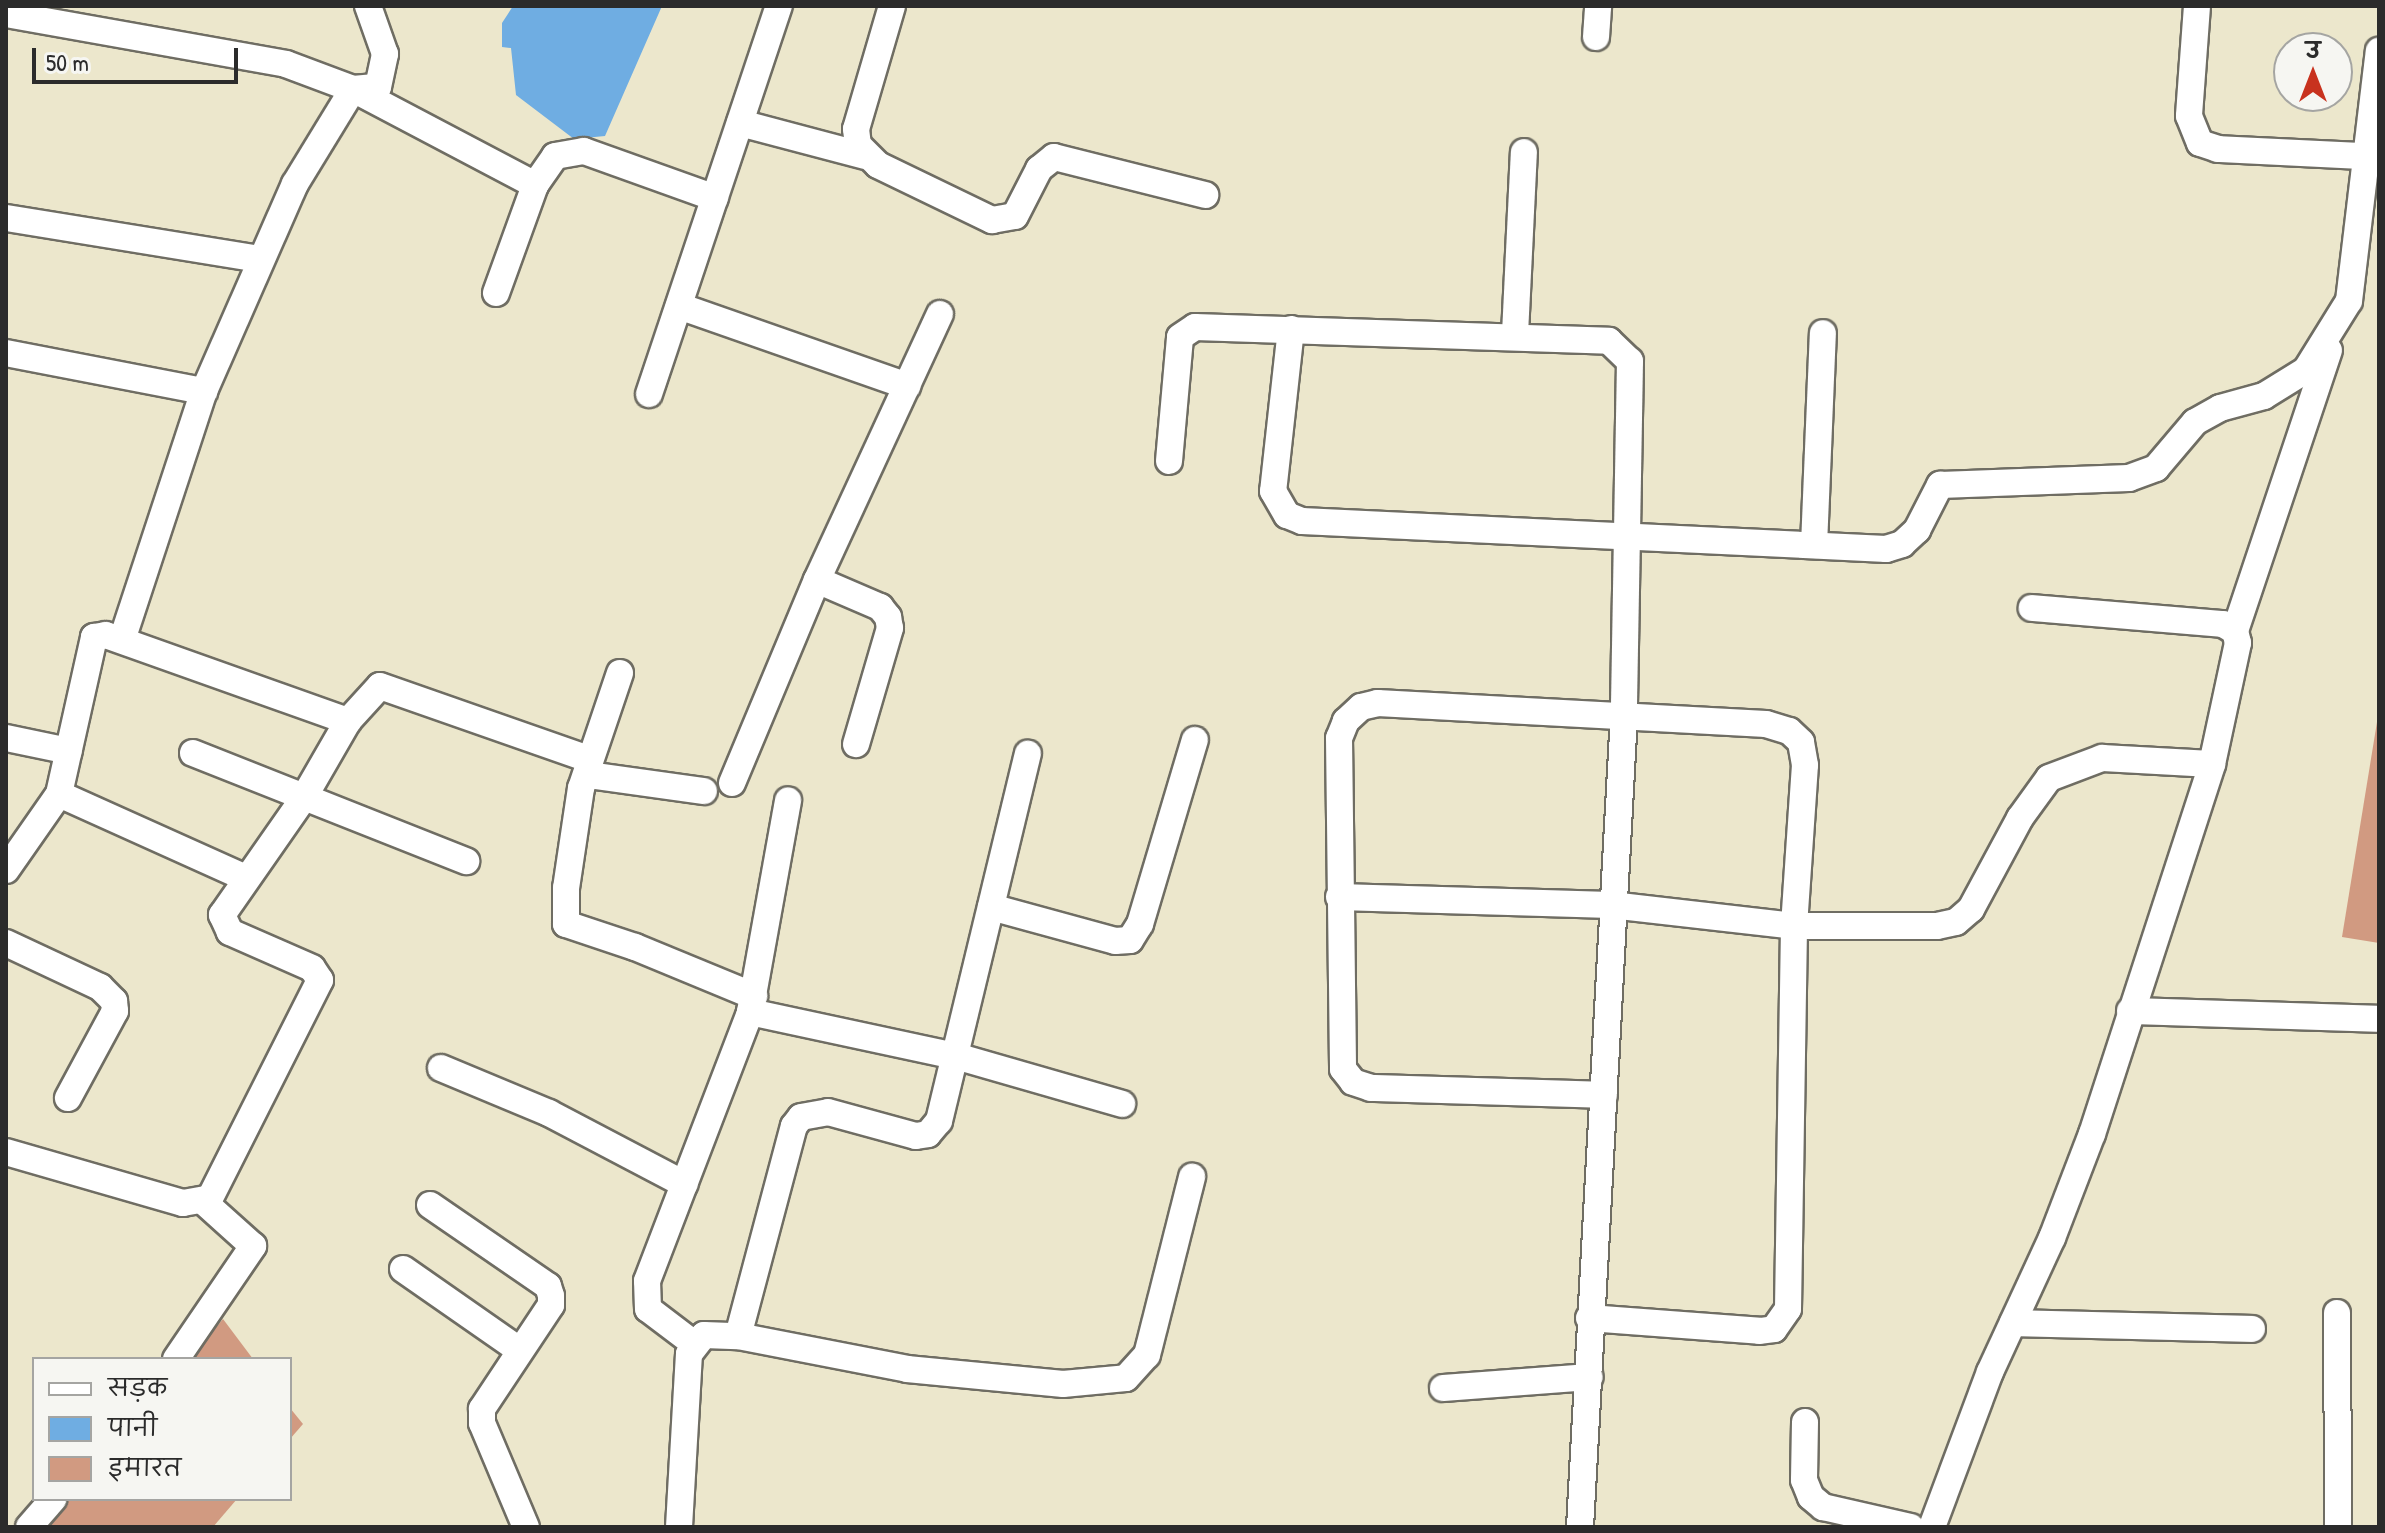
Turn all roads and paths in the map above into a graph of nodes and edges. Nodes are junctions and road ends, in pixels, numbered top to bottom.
1 (368, 6) edge
2 (779, 6) edge
3 (892, 6) edge
4 (1598, 6) edge
5 (2197, 6) edge
6 (6, 14) edge
7 (1596, 37) dead end
8 (2379, 51) edge
9 (353, 89) junction
10 (740, 123) junction
11 (1524, 152) dead end
12 (865, 156) junction
13 (2374, 156) edge
14 (535, 185) junction
15 (1205, 195) dead end
16 (715, 198) junction
17 (6, 218) edge
18 (260, 259) junction
19 (496, 293) dead end
20 (679, 306) junction
21 (940, 314) dead end
22 (1291, 329) junction
23 (2336, 329) junction
24 (1823, 333) dead end
25 (1515, 334) junction
26 (6, 353) edge
27 (907, 386) junction
28 (204, 391) junction
29 (649, 394) dead end
30 (1169, 461) dead end
31 (1629, 536) junction
32 (1814, 545) junction
33 (817, 580) junction
34 (2032, 608) dead end
35 (2235, 631) junction
36 (122, 640) junction
37 (620, 673) dead end
38 (1624, 715) junction
39 (348, 721) junction
40 (6, 738) edge
41 (1195, 740) dead end
42 (856, 744) dead end
43 (69, 751) junction
44 (193, 753) dead end
45 (1028, 754) dead end
46 (589, 759) junction
47 (2212, 764) junction
48 (732, 783) dead end
49 (704, 791) dead end
50 (59, 794) junction
51 (303, 799) junction
52 (788, 800) dead end
53 (466, 861) dead end
54 (6, 870) edge
55 (246, 878) junction
56 (1339, 897) junction
57 (1611, 905) junction
58 (991, 907) junction
59 (1794, 926) junction
60 (6, 943) edge
61 (752, 1004) junction
62 (2130, 1011) junction
63 (2379, 1019) edge
64 (956, 1056) junction
65 (441, 1068) dead end
66 (1604, 1095) junction
67 (68, 1098) dead end
68 (1122, 1104) dead end
69 (6, 1152) edge
70 (1192, 1177) dead end
71 (684, 1184) junction
72 (204, 1202) junction
73 (430, 1205) dead end
74 (403, 1269) dead end
75 (2337, 1313) dead end
76 (1589, 1318) junction
77 (2013, 1323) junction
78 (2252, 1329) dead end
79 (738, 1336) junction
80 (693, 1343) junction
81 (519, 1350) junction
82 (177, 1357) edge
83 (1590, 1377) junction
84 (1443, 1388) dead end
85 (1805, 1422) dead end
86 (51, 1501) edge
87 (29, 1527) edge
88 (526, 1527) edge
89 (679, 1527) edge
90 (1580, 1527) edge
91 (1911, 1527) edge
92 (1932, 1527) edge
93 (2338, 1527) edge

1 - 9 street
2 - 10 street
3 - 12 street
4 - 7 street
5 - 13 street
6 - 9 street
8 - 13 street
9 - 14 street
9 - 18 street
10 - 12 street
10 - 16 street
11 - 25 street
12 - 15 street
13 - 23 street
14 - 16 street
14 - 19 street
16 - 20 street
17 - 18 street
18 - 28 street
20 - 27 street
20 - 29 street
21 - 27 street
22 - 25 street
22 - 30 street
22 - 31 street
23 - 32 street
23 - 35 street
24 - 32 street
25 - 31 street
26 - 28 street
27 - 33 street
28 - 36 street
31 - 32 street
31 - 38 street
33 - 42 street
33 - 48 street
34 - 35 street
35 - 47 street
36 - 39 street
36 - 43 street
37 - 46 street
38 - 56 street
38 - 57 street
38 - 59 street
39 - 46 street
39 - 51 street
40 - 43 street
41 - 58 street
43 - 50 street
44 - 51 street
45 - 58 street
46 - 49 street
46 - 61 street
47 - 59 street
47 - 62 street
50 - 54 street
50 - 55 street
51 - 53 street
51 - 55 street
52 - 61 street
55 - 72 street
56 - 57 street
56 - 66 street
57 - 59 street
57 - 66 street
58 - 64 street
59 - 76 street
60 - 67 street
61 - 64 street
61 - 71 street
62 - 63 street
62 - 77 street
64 - 68 street
64 - 79 street
65 - 71 street
66 - 76 street
69 - 72 street
70 - 79 street
71 - 80 street
72 - 82 street
73 - 81 street
74 - 81 street
75 - 93 street
76 - 83 street
77 - 78 street
77 - 92 street
79 - 80 street
80 - 89 street
81 - 88 street
83 - 84 street
83 - 90 street
85 - 91 street
86 - 87 street

